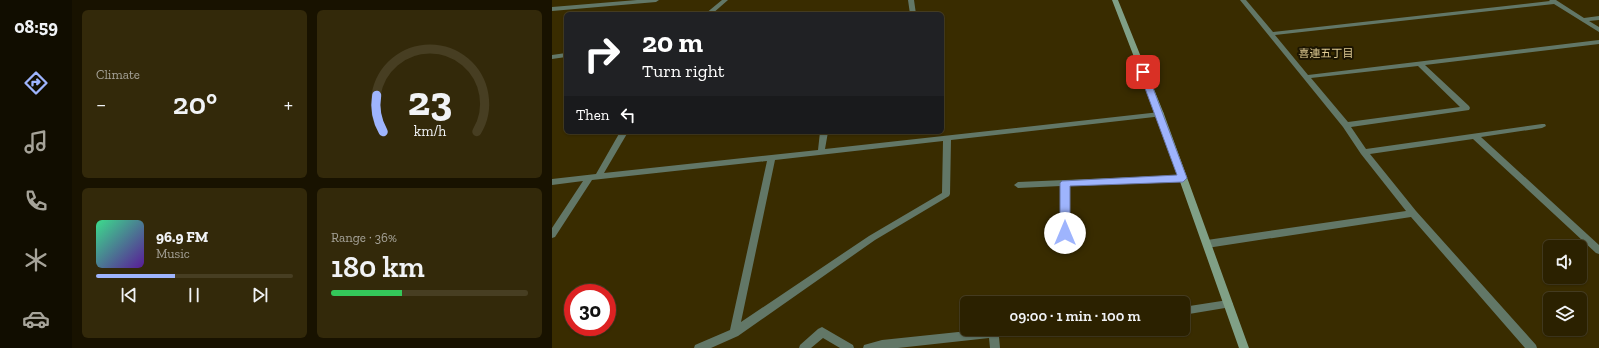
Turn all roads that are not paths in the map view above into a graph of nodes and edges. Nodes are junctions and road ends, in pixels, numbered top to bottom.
1 (648, 0) edge
2 (656, 0) edge
3 (725, 0) edge
4 (912, 0) edge
5 (1115, 0) edge
6 (1243, 0) edge
7 (1553, 1) edge
8 (552, 9) edge
9 (710, 12) edge
10 (913, 12) edge
11 (1599, 18) edge
12 (1583, 20) junction
13 (1599, 30) edge
14 (1271, 34) junction
15 (1599, 42) edge
16 (564, 55) edge
17 (552, 57) edge
18 (1419, 63) junction
19 (1306, 77) junction
20 (1160, 114) junction
21 (1346, 125) junction
22 (1542, 126) dead end
23 (623, 134) edge
24 (824, 134) edge
25 (1474, 136) junction
26 (947, 137) junction
27 (821, 152) junction
28 (1364, 152) junction
29 (772, 157) junction
30 (594, 177) junction
31 (1183, 178) junction
32 (552, 182) edge
33 (1065, 183) junction
34 (1018, 184) dead end
35 (1413, 213) junction
36 (1065, 233) dead end
37 (552, 235) edge
38 (1207, 244) junction
39 (1599, 250) edge
40 (1228, 304) junction
41 (1190, 310) edge
42 (734, 333) junction
43 (969, 336) edge
44 (994, 336) edge
45 (882, 347) edge
46 (699, 348) edge
47 (804, 348) edge
48 (849, 348) edge
49 (868, 348) edge
50 (996, 348) edge
51 (1244, 348) edge
52 (1532, 348) edge

1 - 2 street
1 - 8 street
3 - 9 street
4 - 10 street
5 - 20 street
6 - 14 street
7 - 12 street
7 - 14 street
11 - 12 street
12 - 13 street
14 - 19 street
15 - 18 street
16 - 17 street
18 - 19 street
18 - 21 street
19 - 21 street
20 - 26 street
20 - 31 street
21 - 28 street
22 - 25 street
23 - 30 street
24 - 27 street
25 - 28 street
25 - 39 street
26 - 27 street
26 - 42 street
27 - 29 street
28 - 35 street
29 - 30 street
29 - 42 street
30 - 32 street
30 - 37 street
31 - 33 street
31 - 38 street
33 - 34 street
33 - 36 street
35 - 38 street
35 - 52 street
38 - 40 street
40 - 41 street
40 - 51 street
42 - 46 street
43 - 45 street
44 - 50 street
45 - 49 street
47 - 48 street

